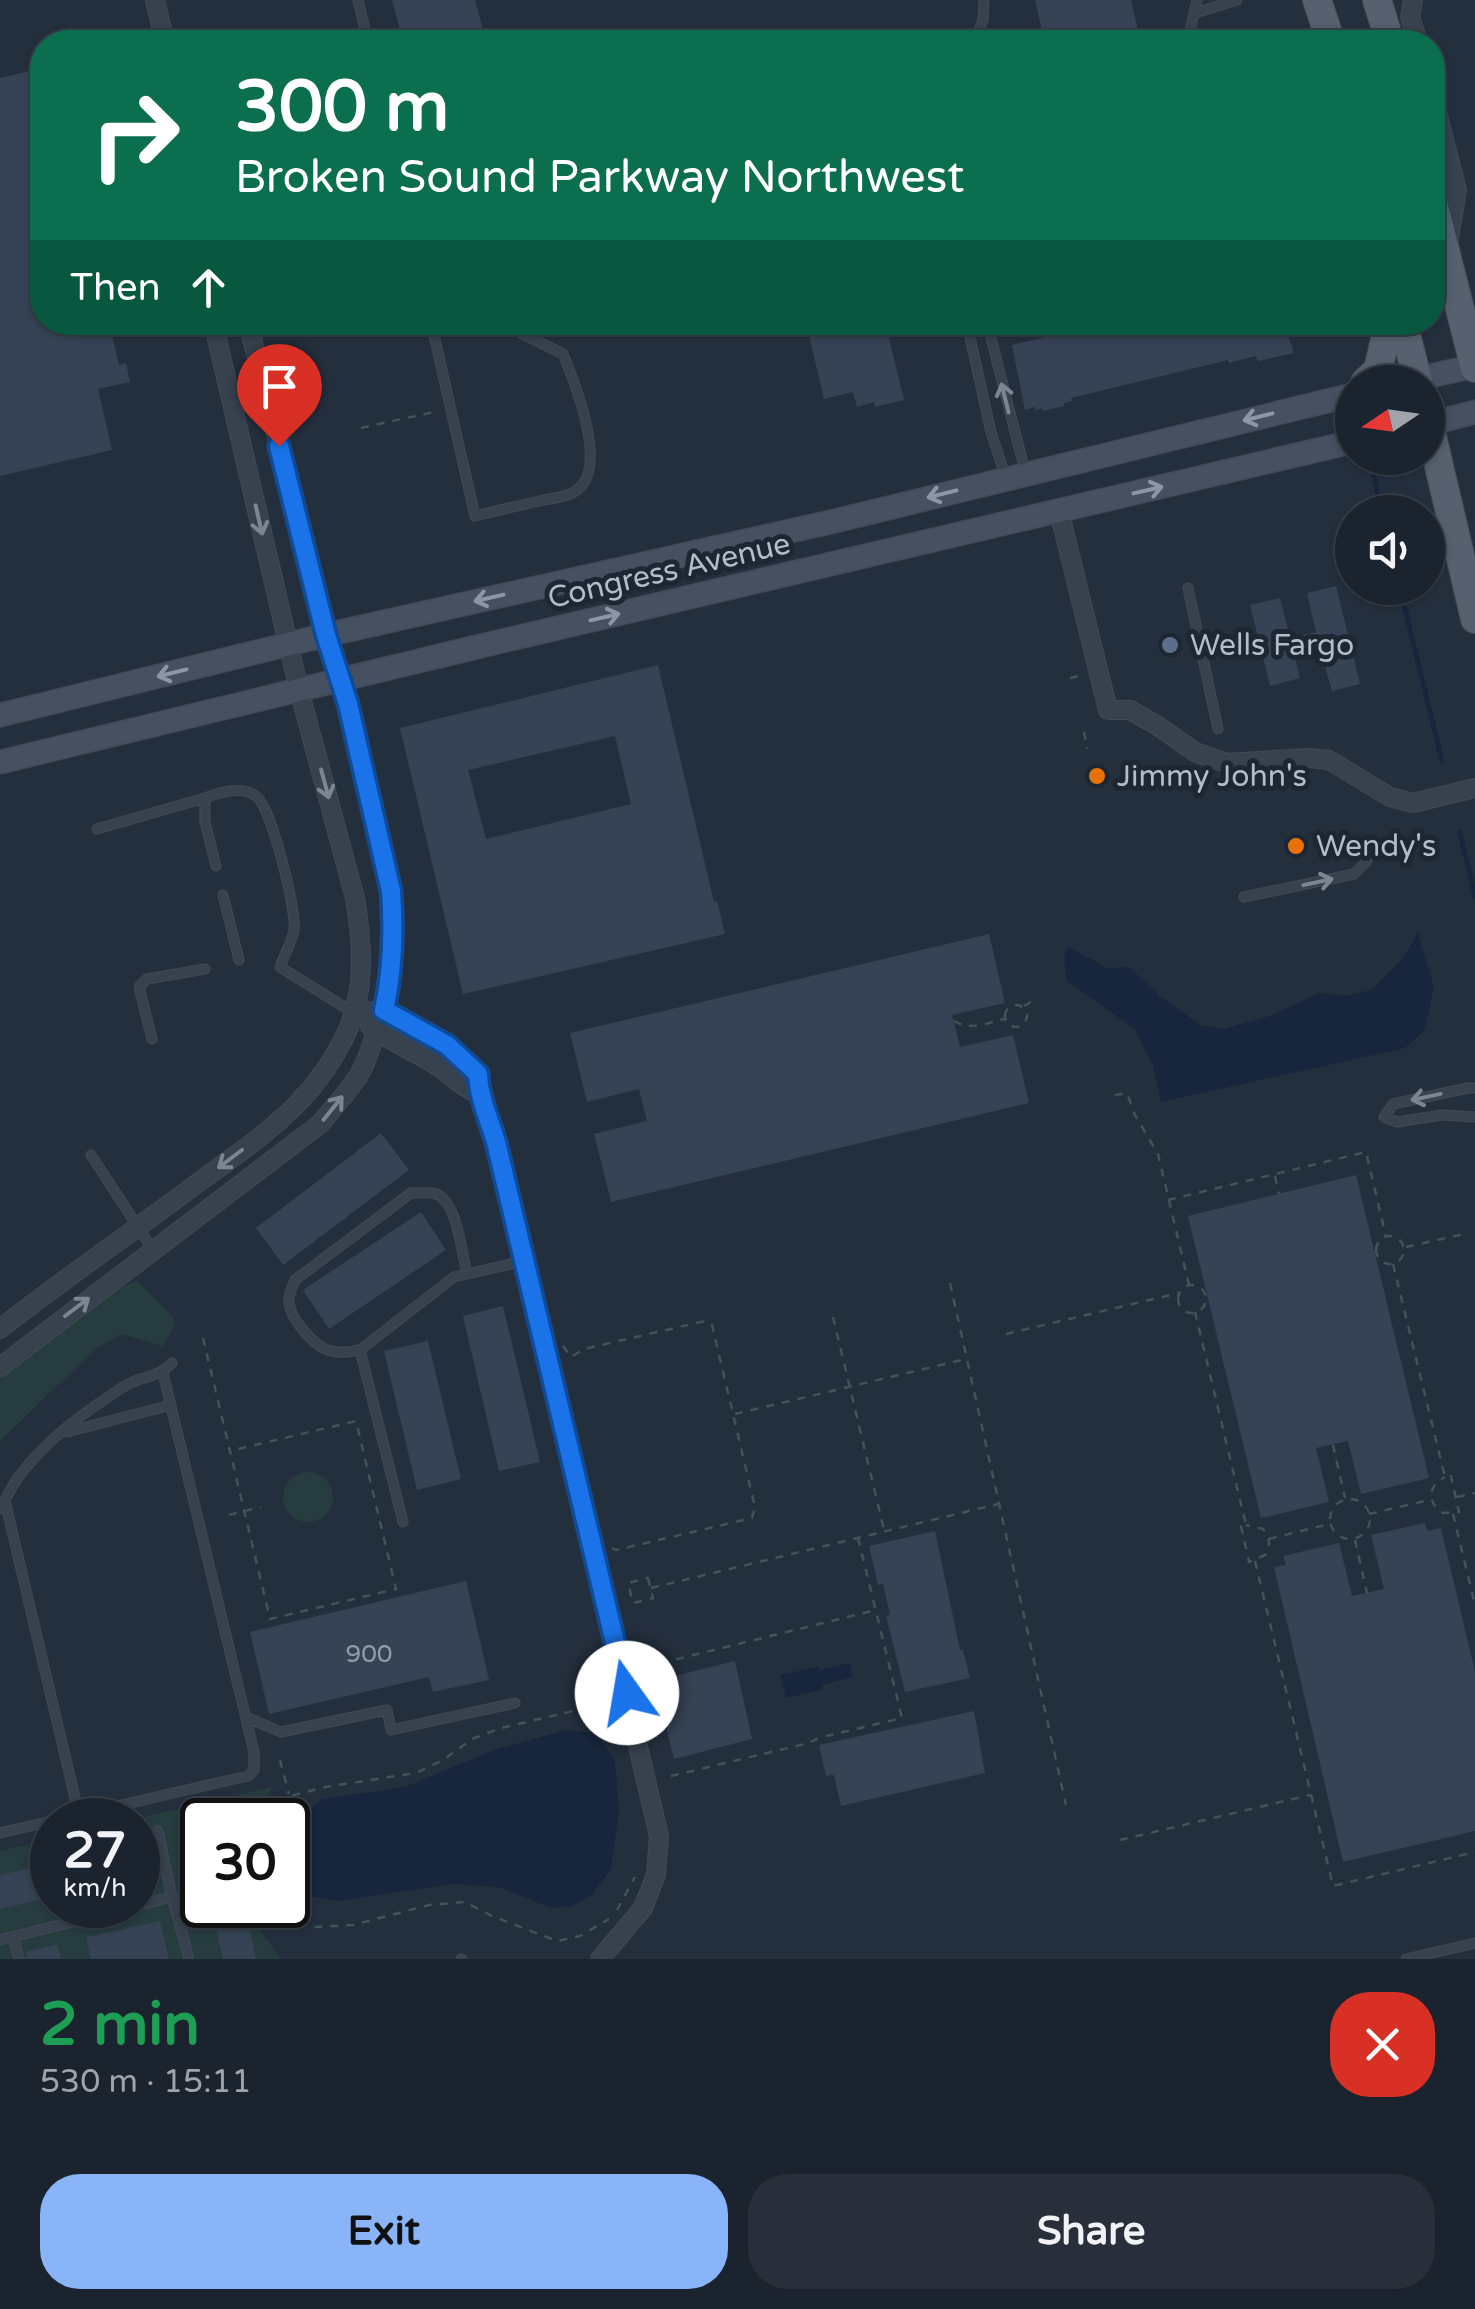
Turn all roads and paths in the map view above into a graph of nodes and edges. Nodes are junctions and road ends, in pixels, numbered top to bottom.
1 (154, 0) edge
2 (358, 0) edge
3 (984, 0) edge
4 (1196, 0) edge
5 (1237, 0) edge
6 (1377, 0) edge
7 (1413, 0) edge
8 (1315, 2) edge
9 (1195, 13) junction
10 (162, 30) edge
11 (365, 30) edge
12 (979, 30) edge
13 (1190, 30) edge
14 (1326, 30) edge
15 (1386, 30) edge
16 (1414, 30) edge
17 (1445, 143) edge
18 (1445, 250) edge
19 (1446, 254) junction
20 (217, 335) edge
21 (251, 335) edge
22 (434, 335) edge
23 (525, 335) edge
24 (970, 335) edge
25 (992, 335) edge
26 (1386, 335) edge
27 (1405, 335) edge
28 (1379, 365) edge
29 (1410, 365) edge
30 (1475, 367) edge
31 (1445, 374) edge
32 (1335, 399) edge
33 (450, 408) junction
34 (1475, 412) edge
35 (1445, 418) edge
36 (361, 428) dead end
37 (1335, 446) edge
38 (1441, 475) edge
39 (1016, 476) junction
40 (1059, 511) junction
41 (1188, 588) dead end
42 (1475, 619) edge
43 (326, 635) junction
44 (288, 644) junction
45 (1083, 674) dead end
46 (1070, 678) dead end
47 (340, 680) junction
48 (299, 690) junction
49 (0, 714) edge
50 (1218, 728) dead end
51 (1084, 732) dead end
52 (1087, 749) dead end
53 (0, 762) edge
54 (1475, 788) edge
55 (206, 798) junction
56 (96, 828) dead end
57 (1373, 842) dead end
58 (216, 866) dead end
59 (223, 896) dead end
60 (1244, 897) dead end
61 (239, 960) dead end
62 (206, 968) dead end
63 (1037, 998) dead end
64 (1022, 1006) junction
65 (384, 1010) junction
66 (354, 1013) junction
67 (1006, 1019) junction
68 (954, 1021) dead end
69 (376, 1031) junction
70 (152, 1038) dead end
71 (1475, 1088) edge
72 (479, 1094) junction
73 (1115, 1095) dead end
74 (1475, 1117) edge
75 (92, 1155) dead end
76 (1274, 1174) junction
77 (1279, 1194) dead end
78 (1168, 1200) junction
79 (138, 1228) junction
80 (1468, 1234) dead end
81 (1386, 1237) junction
82 (1403, 1248) junction
83 (153, 1250) junction
84 (524, 1261) junction
85 (1393, 1264) junction
86 (467, 1274) junction
87 (950, 1283) dead end
88 (1189, 1285) junction
89 (1180, 1293) junction
90 (1196, 1312) junction
91 (833, 1317) dead end
92 (0, 1329) edge
93 (1006, 1334) dead end
94 (203, 1338) dead end
95 (560, 1343) dead end
96 (360, 1350) junction
97 (967, 1359) junction
98 (172, 1363) dead end
99 (0, 1367) edge
100 (163, 1373) junction
101 (850, 1387) junction
102 (171, 1404) junction
103 (733, 1414) junction
104 (60, 1434) junction
105 (1333, 1445) dead end
106 (230, 1451) junction
107 (1444, 1478) junction
108 (1475, 1494) edge
109 (1456, 1498) junction
110 (1346, 1499) junction
111 (1431, 1500) junction
112 (999, 1504) junction
113 (2, 1505) edge
114 (261, 1507) dead end
115 (245, 1512) junction
116 (1453, 1513) junction
117 (1369, 1514) junction
118 (229, 1515) dead end
119 (403, 1522) dead end
120 (1330, 1524) junction
121 (1246, 1525) junction
122 (884, 1532) junction
123 (858, 1538) junction
124 (1355, 1538) junction
125 (1269, 1539) junction
126 (612, 1548) dead end
127 (1255, 1561) junction
128 (650, 1588) junction
129 (1368, 1593) dead end
130 (1475, 1605) edge
131 (876, 1610) junction
132 (645, 1668) dead end
133 (514, 1703) dead end
134 (607, 1703) dead end
135 (246, 1717) junction
136 (280, 1760) dead end
137 (671, 1776) dead end
138 (1311, 1795) junction
139 (290, 1796) joint
140 (75, 1798) edge
141 (153, 1798) edge
142 (1066, 1805) dead end
143 (30, 1826) edge
144 (0, 1833) edge
145 (160, 1840) edge
146 (1120, 1840) dead end
147 (1475, 1852) edge
148 (636, 1874) dead end
149 (172, 1897) junction
150 (310, 1925) edge
151 (13, 1937) junction
152 (0, 1940) edge
153 (1475, 1943) edge
154 (19, 1959) edge
155 (189, 1959) edge
156 (600, 1959) edge
157 (1406, 1959) edge

1 - 10 street
2 - 11 lane
3 - 12 lane
4 - 9 lane
5 - 9 lane
6 - 15 main road
7 - 16 street
8 - 14 main road
9 - 13 lane
17 - 19 street
18 - 19 main road
19 - 30 main road
20 -> 44 street
21 - 43 street
22 - 33 lane
23 - 33 lane
24 - 39 lane
39 -> 25 lane
26 - 28 main road
27 - 29 main road
30 - 31 main road
32 -> 39 main road, Congress Avenue
33 - 36 path
34 - 35 main road
40 -> 37 main road, Congress Avenue
38 - 42 main road
39 -> 43 main road, Congress Avenue
47 -> 40 main road, Congress Avenue
40 - 54 street
41 - 50 lane
43 - 44 main road, Congress Avenue
43 - 47 street
44 - 48 street
44 -> 49 main road, Congress Avenue
45 - 46 path
47 - 48 main road, Congress Avenue
47 - 65 street
48 - 53 main road, Congress Avenue
48 -> 66 street
51 - 52 path
55 - 56 lane
55 - 58 lane
55 - 66 lane
60 -> 57 lane
59 - 61 lane
62 - 70 lane
63 - 64 path
64 - 67 path
64 - 67 path
65 - 66 street
65 - 69 street
65 - 72 street
66 - 69 street
66 -> 79 street
67 - 68 path
69 - 72 street
83 -> 69 street
71 -> 74 lane
72 - 84 street
73 - 78 path
75 - 79 lane
76 - 77 path
76 - 78 path
76 - 81 path
78 - 88 path
79 - 83 lane
79 - 92 street
80 - 82 path
81 - 82 path
81 - 85 path
82 - 85 path
99 -> 83 street
84 - 86 lane
84 - 156 street
85 - 107 path
86 - 96 lane
86 - 96 lane
87 - 97 path
88 - 89 path
88 - 90 path
89 - 90 path
89 - 93 path
90 - 121 path
91 - 101 path
94 - 106 path
95 - 103 path
96 - 119 lane
97 - 101 path
97 - 112 path
98 - 100 lane
100 - 102 lane
100 - 104 lane
101 - 103 path
101 - 122 path
102 - 104 lane
102 - 135 lane
103 - 126 path
104 - 113 lane
105 - 110 path
106 - 115 path
106 - 115 path
107 - 109 path
107 - 111 path
108 - 109 path
109 - 116 path
110 - 117 path
110 - 120 path
111 - 116 path
111 - 117 path
112 - 122 path
112 - 142 path
113 - 140 lane
114 - 115 path
115 - 118 path
116 - 130 path
117 - 124 path
120 - 124 path
120 - 125 path
121 - 125 path
121 - 127 path
122 - 123 path
123 - 128 path
123 - 131 path
124 - 129 path
125 - 127 path
127 - 138 path
128 - 128 path
131 - 132 path
131 - 137 path
133 - 135 lane
134 - 139 path
135 - 141 lane
136 - 139 path
138 - 146 path
138 - 147 path
143 - 144 lane
145 - 149 lane
148 - 150 path
149 - 151 lane
149 - 155 lane
151 - 152 lane
151 - 154 lane
153 - 157 lane

